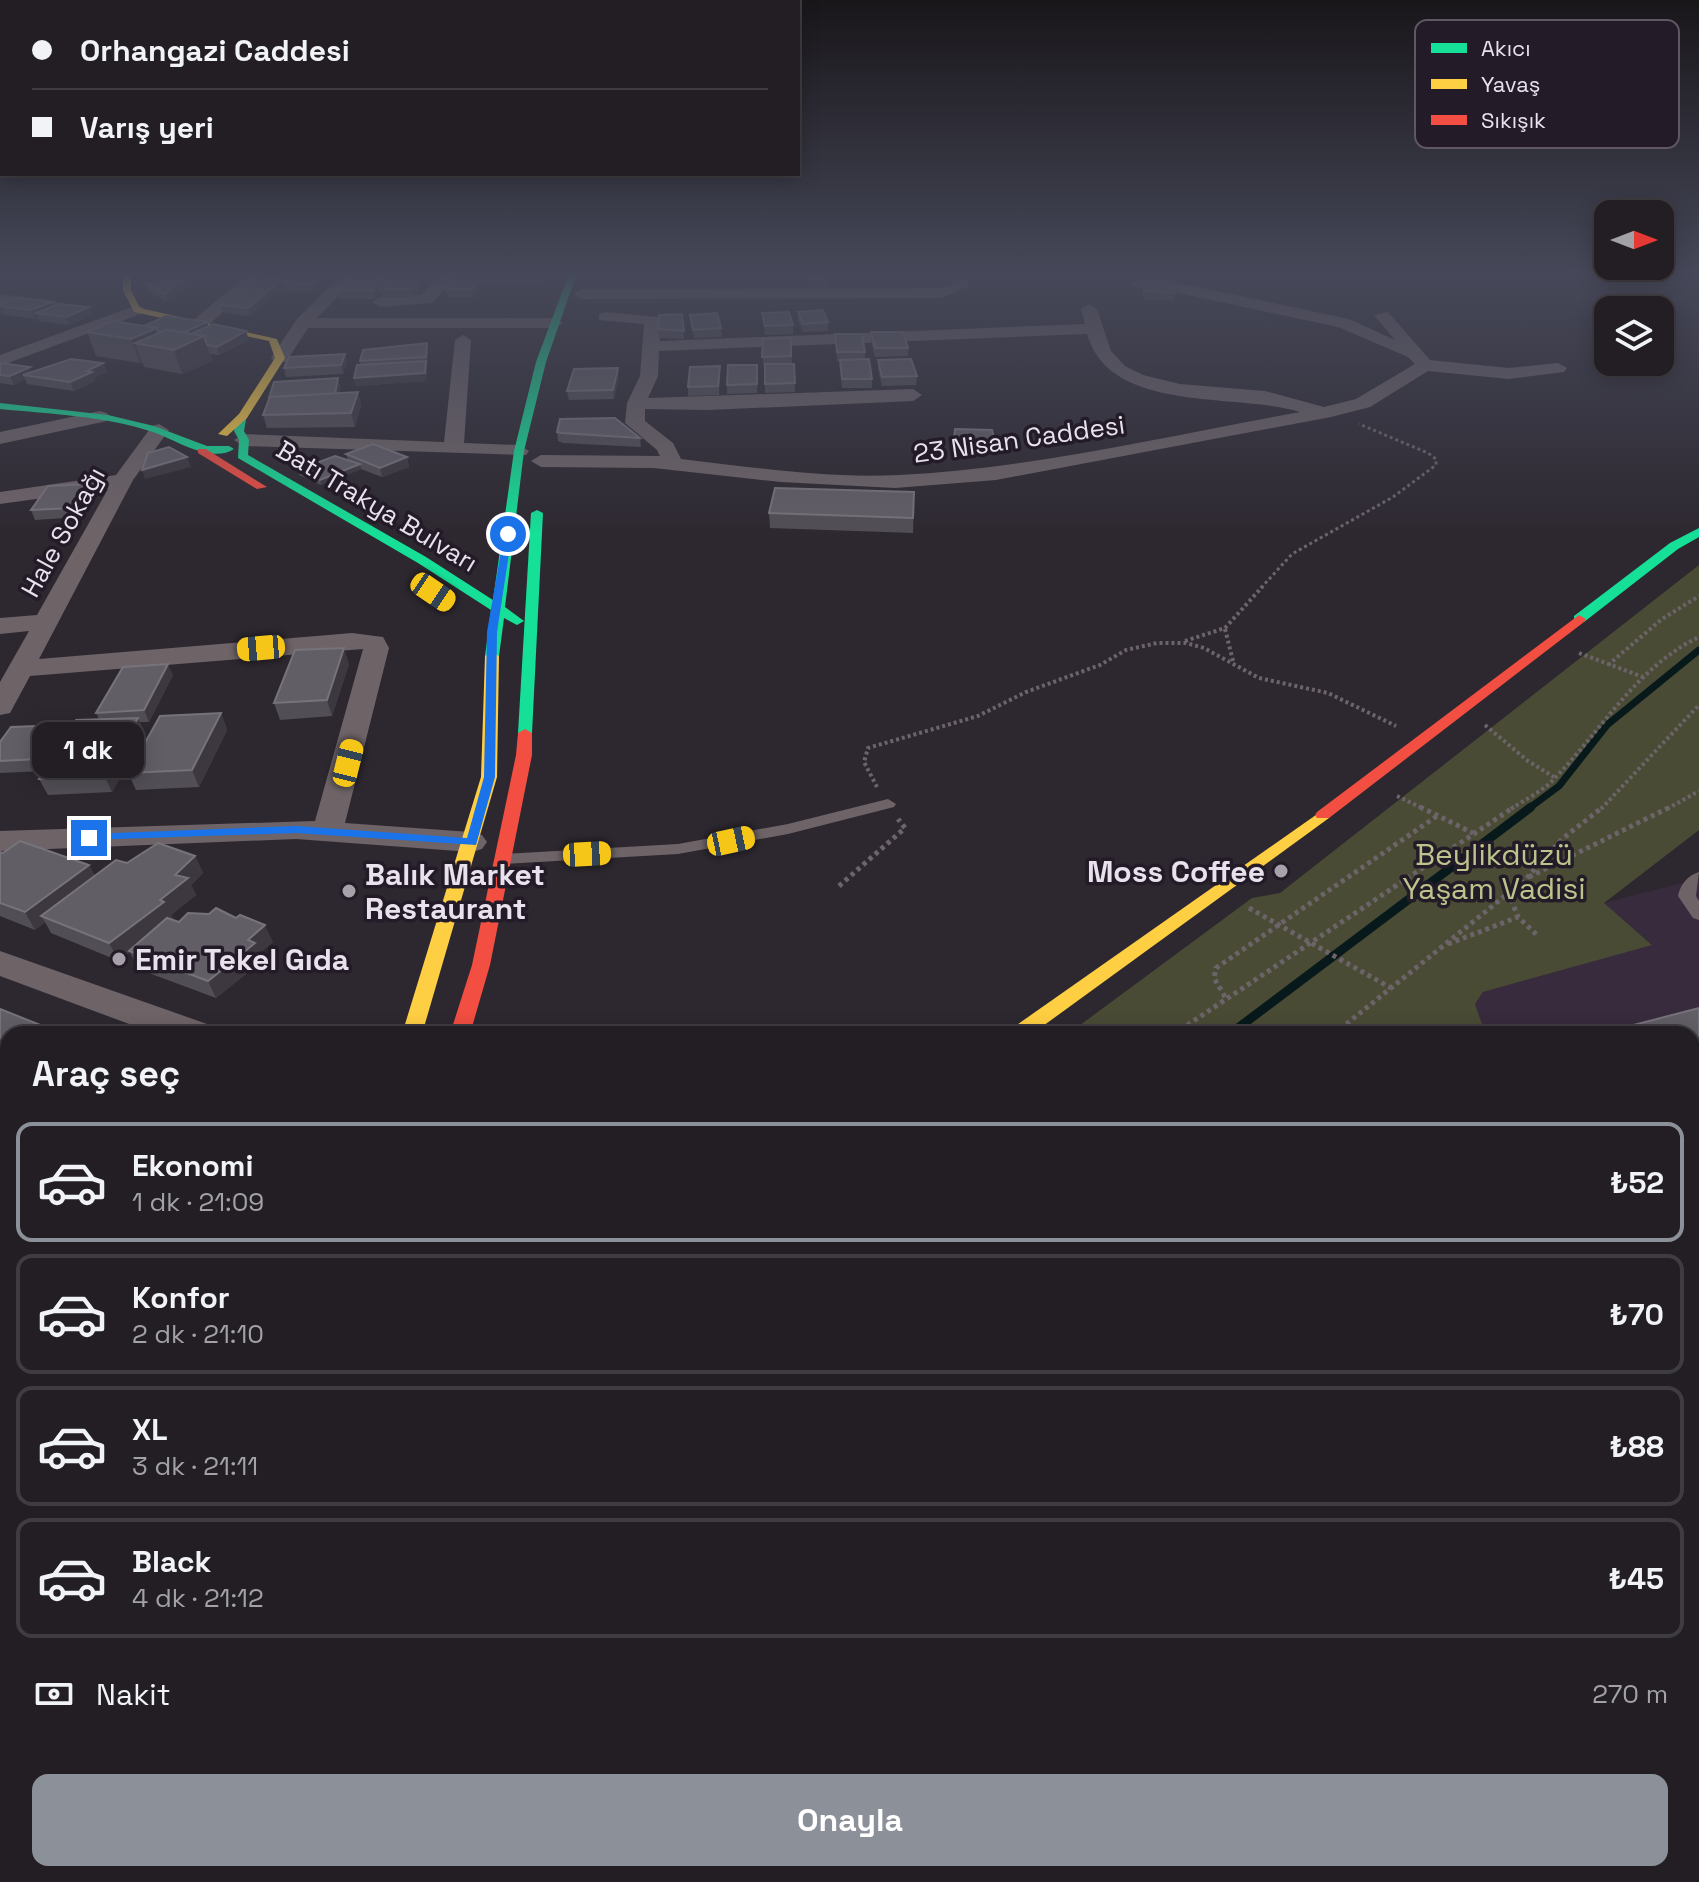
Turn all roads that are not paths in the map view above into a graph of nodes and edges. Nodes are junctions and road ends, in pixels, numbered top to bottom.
1 (278, 361) edge
2 (461, 361) edge
3 (543, 361) edge
4 (650, 361) edge
5 (1111, 361) edge
6 (1423, 362) joint
7 (1558, 368) dead end
8 (555, 384) dead end
9 (0, 395) edge
10 (913, 395) dead end
11 (636, 403) junction
12 (0, 406) edge
13 (1329, 412) junction
14 (100, 417) junction
15 (159, 430) junction
16 (233, 437) junction
17 (0, 438) edge
18 (453, 449) junction
19 (200, 451) junction
20 (519, 451) junction
21 (541, 461) junction
22 (673, 464) junction
23 (123, 480) junction
24 (0, 498) edge
25 (325, 526) dead end
26 (1699, 532) edge
27 (503, 563) junction
28 (441, 572) junction
29 (495, 610) junction
30 (473, 619) dead end
31 (44, 622) junction
32 (0, 626) edge
33 (530, 628) junction
34 (492, 632) junction
35 (18, 669) junction
36 (0, 707) edge
37 (888, 804) road end
38 (327, 832) junction
39 (0, 841) edge
40 (471, 842) junction
41 (505, 859) junction
42 (1699, 878) edge
43 (1699, 914) edge
44 (0, 963) edge
45 (1054, 1011) junction
46 (172, 1026) edge
47 (414, 1026) edge
48 (462, 1026) edge
49 (1031, 1026) edge
50 (1038, 1026) edge

1 - 16 main road
2 - 18 street
3 - 20 main road
4 - 11 street
5 - 13 street
6 - 7 street
6 - 13 street, 23 Nisan Caddesi
8 - 21 main road
9 - 16 main road
10 - 11 street
11 - 22 street
12 - 14 main road, Batı Trakya Bulvarı
13 - 22 street, 23 Nisan Caddesi
14 - 15 main road, Batı Trakya Bulvarı
14 - 17 street
15 - 19 main road, Batı Trakya Bulvarı
15 - 23 street, Hale Sokağı
16 - 18 street
16 - 19 main road
16 - 19 main road
16 - 28 main road, Batı Trakya Bulvarı
18 - 20 street
19 - 25 main road, Batı Trakya Bulvarı
20 - 27 main road
21 - 22 street, 23 Nisan Caddesi
21 - 33 main road
23 - 24 street
23 - 31 street, Hale Sokağı
26 - 45 main road
27 - 28 main road
27 - 29 main road
28 - 29 main road, Batı Trakya Bulvarı
29 - 33 main road, Batı Trakya Bulvarı
29 - 34 main road, Batı Trakya Bulvarı
30 - 34 main road, Batı Trakya Bulvarı
31 - 32 street
31 - 35 street, Hale Sokağı
33 - 34 main road
33 - 41 main road
34 - 40 main road, Batı Trakya Bulvarı
35 - 36 street, Hale Sokağı
35 - 38 street
37 - 41 lane
38 - 39 street
38 - 40 street
40 - 47 main road, Batı Trakya Bulvarı
41 - 48 main road
42 - 43 lane
44 - 46 street
45 - 49 main road
45 - 50 main road

